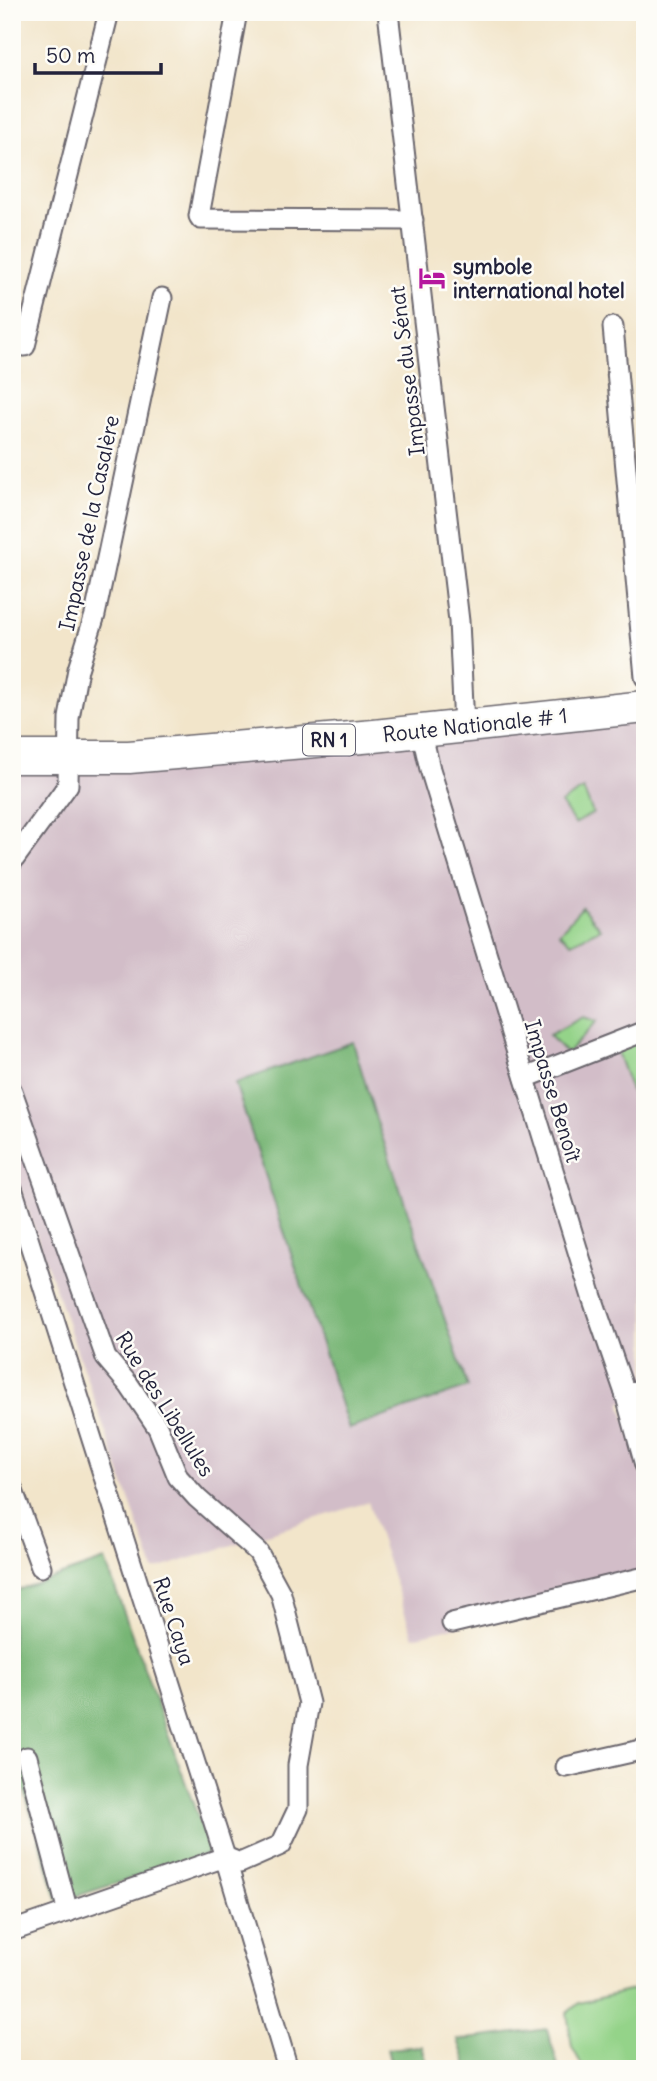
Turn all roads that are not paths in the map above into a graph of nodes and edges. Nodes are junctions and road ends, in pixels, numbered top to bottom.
1 (109, 12) edge
2 (236, 12) edge
3 (388, 12) edge
4 (412, 220) junction
5 (162, 298) dead end
6 (613, 327) dead end
7 (25, 346) dead end
8 (645, 677) edge
9 (645, 706) edge
10 (464, 726) junction
11 (421, 730) junction
12 (12, 757) edge
13 (66, 760) junction
14 (12, 862) edge
15 (645, 1031) edge
16 (525, 1078) junction
17 (12, 1091) edge
18 (12, 1188) edge
19 (635, 1391) edge
20 (645, 1465) edge
21 (12, 1488) edge
22 (41, 1567) dead end
23 (645, 1577) edge
24 (452, 1623) dead end
25 (645, 1749) edge
26 (27, 1757) dead end
27 (566, 1767) dead end
28 (225, 1857) junction
29 (68, 1912) junction
30 (12, 1931) edge
31 (288, 2069) edge

1 - 7 street
2 - 4 street
3 - 4 street, Impasse du Sénat
4 - 10 street, Impasse du Sénat
5 - 13 street, Impasse de la Casalère
6 - 8 street
9 - 10 main road, Route Nationale # 1 / RN 1
10 - 11 main road, Route Nationale # 1 / RN 1
11 - 13 main road, Route Nationale # 1 / RN 1
11 - 16 street, Impasse Benoît
12 - 13 main road, Route Nationale # 1 / RN 1
13 - 14 street
15 - 16 street
16 - 19 street, Impasse Benoît
17 - 28 street, Rue des Libellules
18 - 28 street, Rue Caya
19 - 20 street, Impasse Benoît
21 - 22 street
23 - 24 street
25 - 27 street
26 - 29 street
28 - 29 street, Rue des Libellules
28 - 31 street, Rue Caya
29 - 30 street, Rue des Libellules

